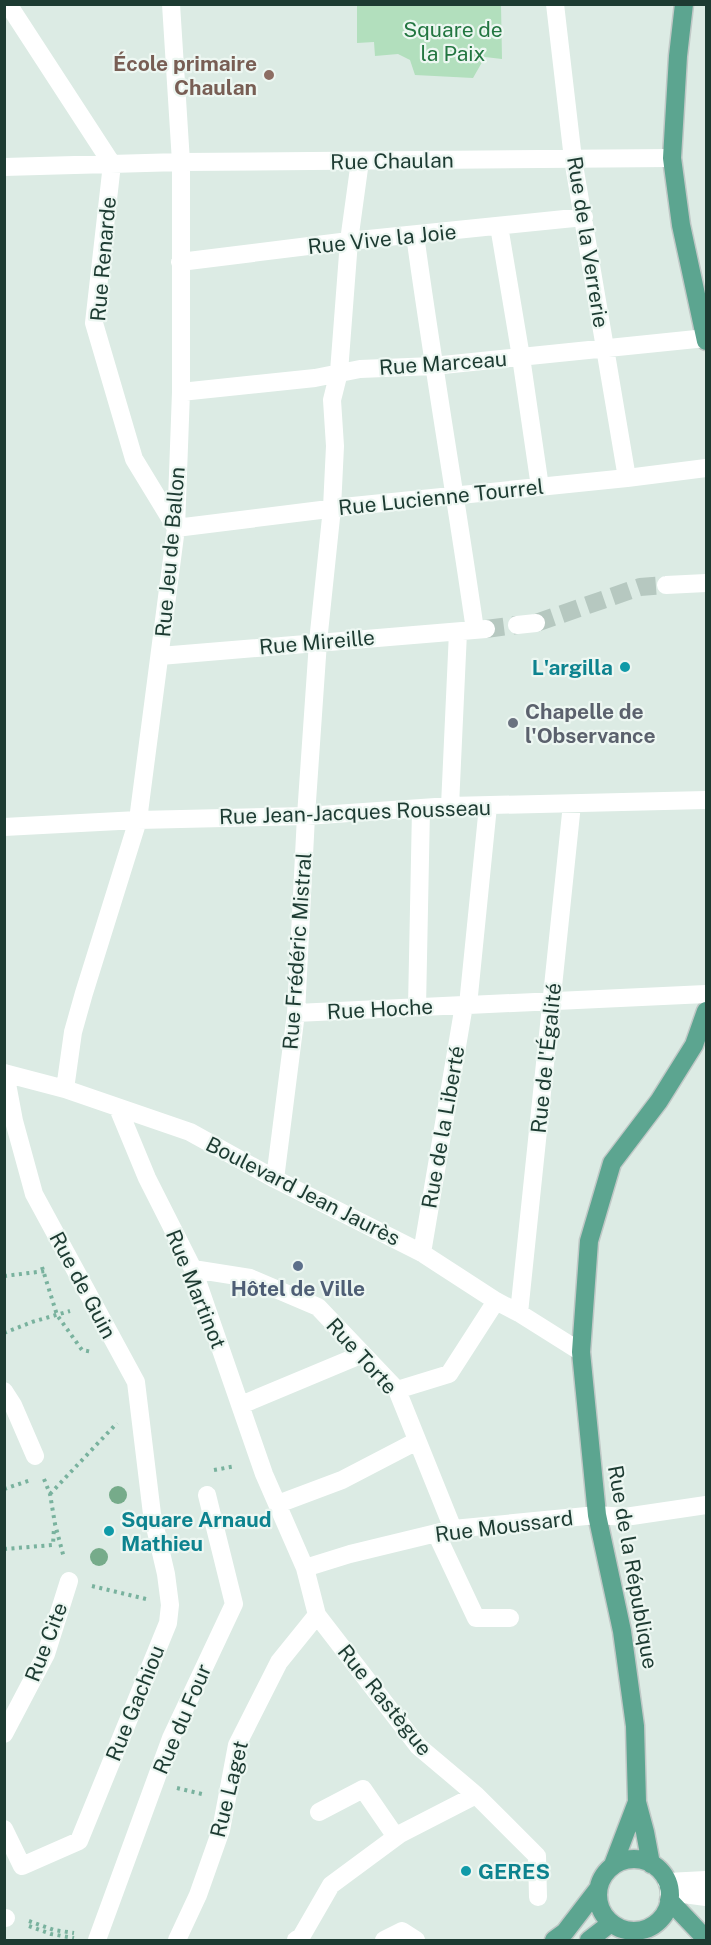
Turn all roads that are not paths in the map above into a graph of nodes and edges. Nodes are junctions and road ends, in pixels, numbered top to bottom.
1 (8, 4) edge
2 (171, 4) edge
3 (555, 4) edge
4 (684, 4) edge
5 (672, 158) junction
6 (573, 159) junction
7 (360, 161) junction
8 (181, 162) junction
9 (112, 164) junction
10 (4, 167) edge
11 (584, 217) junction
12 (499, 226) junction
13 (415, 235) junction
14 (349, 241) junction
15 (180, 262) junction
16 (701, 292) edge
17 (706, 340) edge
18 (605, 347) junction
19 (521, 357) junction
20 (433, 366) junction
21 (339, 372) junction
22 (181, 392) junction
23 (706, 468) edge
24 (627, 478) junction
25 (540, 487) junction
26 (456, 496) junction
27 (333, 508) junction
28 (176, 528) junction
29 (706, 583) edge
30 (666, 585) tunnel mouth
31 (536, 623) tunnel mouth
32 (517, 625) tunnel mouth
33 (473, 631) junction
34 (318, 642) junction
35 (160, 656) junction
36 (706, 800) edge
37 (572, 804) junction
38 (450, 806) junction
39 (488, 806) junction
40 (421, 809) junction
41 (306, 816) junction
42 (138, 820) junction
43 (4, 827) edge
44 (706, 994) edge
45 (552, 1001) junction
46 (466, 1005) junction
47 (417, 1007) junction
48 (706, 1011) edge
49 (296, 1013) junction
50 (5, 1073) edge
51 (65, 1089) junction
52 (118, 1108) junction
53 (275, 1179) junction
54 (422, 1253) junction
55 (193, 1269) junction
56 (496, 1301) junction
57 (519, 1313) junction
58 (581, 1352) junction
59 (363, 1354) junction
60 (397, 1390) junction
61 (4, 1391) edge
62 (241, 1405) junction
63 (417, 1441) junction
64 (35, 1456) dead end
65 (264, 1474) joint
66 (207, 1495) dead end
67 (150, 1500) joint
68 (278, 1504) junction
69 (706, 1505) edge
70 (597, 1515) junction
71 (445, 1531) junction
72 (305, 1568) junction
73 (69, 1581) road end
74 (317, 1615) junction
75 (510, 1618) dead end
76 (4, 1734) edge
77 (476, 1795) junction
78 (637, 1802) junction
79 (319, 1812) dead end
80 (4, 1829) edge
81 (396, 1837) junction
82 (651, 1864) junction
83 (613, 1865) junction
84 (706, 1880) edge
85 (598, 1889) junction
86 (668, 1891) junction
87 (538, 1897) dead end
88 (706, 1897) edge
89 (611, 1923) junction
90 (307, 1926) junction
91 (642, 1936) edge
92 (92, 1939) edge
93 (706, 1939) edge
94 (177, 1941) edge
95 (296, 1941) edge
96 (319, 1941) edge
97 (384, 1941) edge
98 (416, 1941) edge
99 (554, 1941) edge
100 (589, 1941) edge

1 - 9 street
2 - 8 street, Rue Jeu de Ballon
3 - 6 street, Rue de la Verrerie
4 - 5 main road
5 - 6 street, Rue Chaulan
5 - 16 main road
6 - 7 street, Rue Chaulan
6 - 11 street, Rue de la Verrerie
7 - 8 street, Rue Chaulan
7 - 14 street
8 - 9 street, Rue Chaulan
8 - 15 street, Rue Jeu de Ballon
9 - 10 street, Rue Chaulan
9 - 28 street, Rue Renarde
11 - 12 street, Rue Vive la Joie
11 - 18 street, Rue de la Verrerie
12 - 13 street, Rue Vive la Joie
12 - 19 street
13 - 14 street, Rue Vive la Joie
13 - 20 street
14 - 15 street, Rue Vive la Joie
14 - 21 street
15 - 22 street, Rue Jeu de Ballon
16 - 17 main road
17 - 18 street, Rue Marceau
18 - 19 street, Rue Marceau
18 - 24 street, Rue de la Verrerie
19 - 20 street, Rue Marceau
19 - 25 street
20 - 21 street, Rue Marceau
20 - 26 street
21 - 22 street, Rue Marceau
21 - 27 street, Rue Frédéric Mistral
22 - 28 street, Rue Jeu de Ballon
23 - 24 street, Rue Lucienne Tourrel
24 - 25 street, Rue Lucienne Tourrel
25 - 26 street, Rue Lucienne Tourrel
26 - 27 street, Rue Lucienne Tourrel
26 - 33 street
27 - 28 street, Rue Lucienne Tourrel
27 - 34 street, Rue Frédéric Mistral
28 - 35 street, Rue Jeu de Ballon
29 - 30 street
31 - 32 street
33 - 34 street, Rue Mireille
33 - 38 street
34 - 35 street, Rue Mireille
34 - 41 street, Rue Frédéric Mistral
35 - 42 street, Rue Jeu de Ballon
36 - 37 street, Rue Jean-Jacques Rousseau
37 - 39 street, Rue Jean-Jacques Rousseau
37 - 45 street, Rue de l'Égalité
38 - 39 street, Rue Jean-Jacques Rousseau
38 - 40 street, Rue Jean-Jacques Rousseau
39 - 46 street, Rue de la Liberté
40 - 41 street, Rue Jean-Jacques Rousseau
40 - 47 street
41 - 42 street, Rue Jean-Jacques Rousseau
41 - 49 street, Rue Frédéric Mistral
42 - 43 street, Rue Jean-Jacques Rousseau
42 - 51 street, Rue Jeu de Ballon
44 - 45 street, Rue Hoche
45 - 46 street, Rue Hoche
45 - 57 street, Rue de l'Égalité
46 - 47 street, Rue Hoche
46 - 54 street, Rue de la Liberté
47 - 49 street, Rue Hoche
48 - 58 main road, Rue de la République
49 - 53 street, Rue Frédéric Mistral
50 - 51 street, Boulevard Jean Jaurès
50 - 67 street, Rue de Guin
51 - 52 street, Boulevard Jean Jaurès
52 - 53 street, Boulevard Jean Jaurès
52 - 55 street, Rue Martinot
53 - 54 street, Boulevard Jean Jaurès
54 - 56 street, Boulevard Jean Jaurès
55 - 59 street, Rue Torte
55 - 62 street, Rue Martinot
56 - 57 street, Boulevard Jean Jaurès
56 - 60 street
57 - 58 street, Boulevard Jean Jaurès
58 - 70 main road, Rue de la République
59 - 60 street, Rue Torte
59 - 62 street
60 - 63 street, Rue Torte
61 - 64 street
62 - 65 street, Rue Martinot
63 - 68 street
63 - 71 street, Rue Torte
65 - 68 street, Rue Rastègue
66 - 92 street, Rue du Four
67 - 80 street, Rue Gachiou
68 - 72 street, Rue Rastègue
69 - 70 street, Rue Moussard
70 - 71 street, Rue Moussard
70 - 78 main road, Rue de la République
71 - 72 street, Rue Moussard
71 - 75 street, Rue Torte
72 - 74 street, Rue Rastègue
73 - 76 street, Rue Cite
74 - 77 street, Rue Rastègue
74 - 94 street, Rue Laget
77 - 81 street
77 - 87 street, Rue Rastègue
78 - 82 main road, Rue de la République
78 - 83 main road, Rue de la République
79 - 81 street
81 - 90 street
82 - 83 main road
82 - 86 main road
83 - 85 main road
84 - 86 street
85 - 89 main road
85 - 99 main road
86 - 88 street
86 - 91 main road
86 - 93 main road
89 - 91 main road
89 - 100 main road
90 - 95 street
90 - 96 street
97 - 98 street

